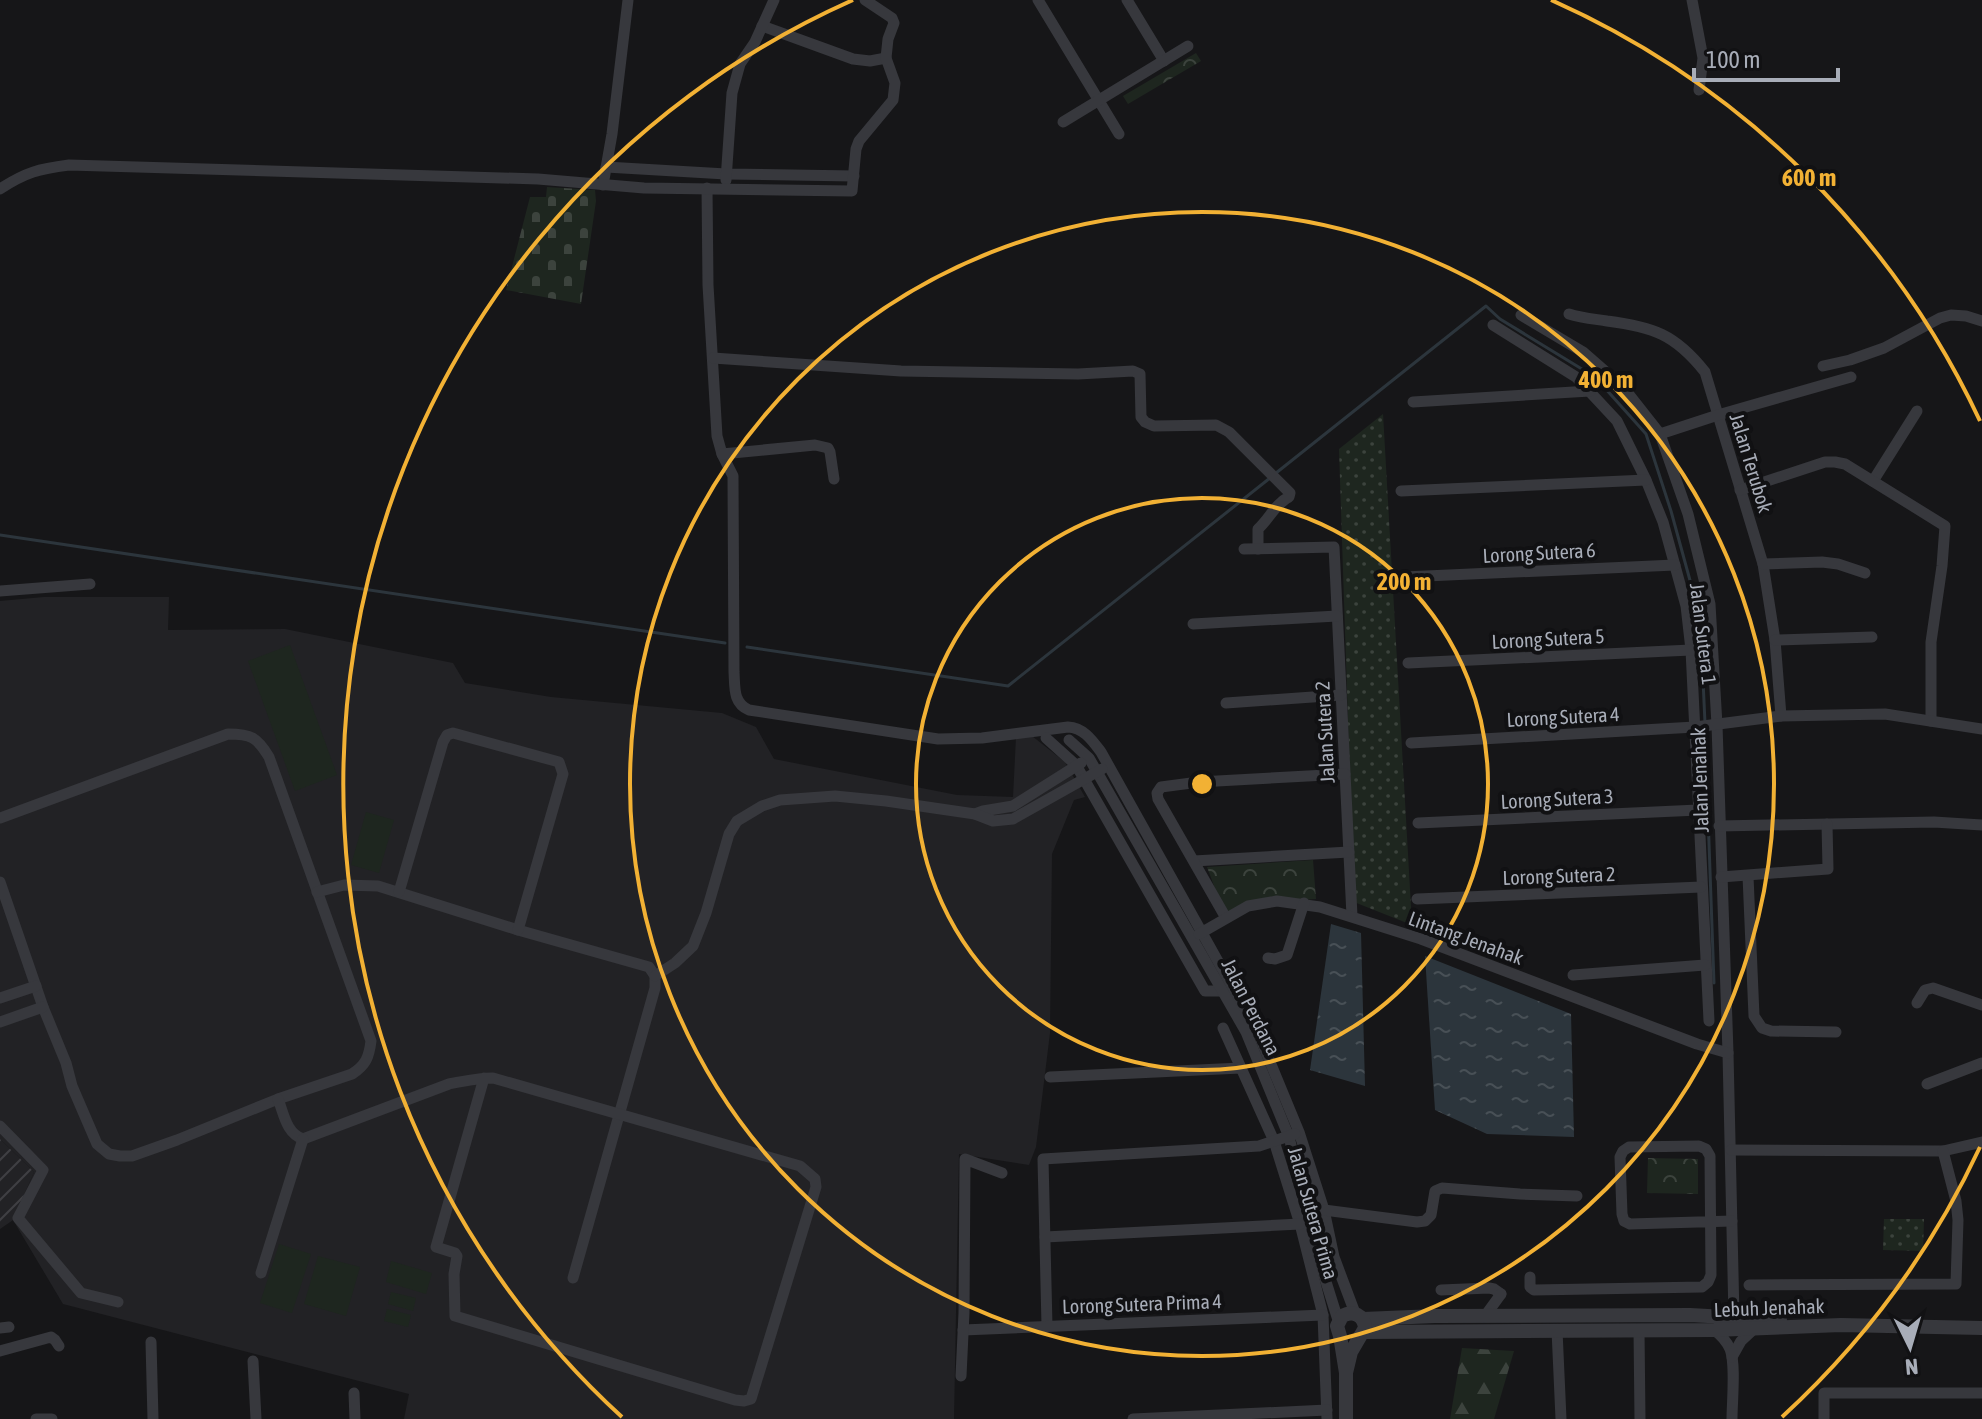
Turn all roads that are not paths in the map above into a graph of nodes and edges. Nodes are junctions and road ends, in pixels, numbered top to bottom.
1 (628, 0) edge
2 (774, 0) edge
3 (865, 0) edge
4 (1038, 0) edge
5 (1127, 0) edge
6 (1692, 0) edge
7 (762, 26) junction
8 (1188, 46) dead end
9 (886, 58) junction
10 (1164, 61) junction
11 (1699, 90) dead end
12 (1099, 100) junction
13 (1063, 122) dead end
14 (1119, 134) dead end
15 (606, 167) junction
16 (726, 174) junction
17 (854, 176) junction
18 (603, 185) junction
19 (707, 188) junction
20 (0, 189) edge
21 (726, 189) junction
22 (1569, 314) dead end
23 (1521, 315) dead end
24 (1982, 321) edge
25 (1493, 325) dead end
26 (713, 358) junction
27 (1823, 366) dead end
28 (1851, 377) dead end
29 (1590, 391) junction
30 (1413, 402) dead end
31 (1917, 411) dead end
32 (1718, 415) junction
33 (1660, 434) junction
34 (722, 454) junction
35 (834, 479) dead end
36 (1646, 480) junction
37 (1873, 481) junction
38 (1740, 490) junction
39 (1401, 491) dead end
40 (1244, 549) dead end
41 (1258, 549) junction
42 (1763, 564) junction
43 (1675, 565) junction
44 (1865, 573) dead end
45 (1404, 577) dead end
46 (90, 584) dead end
47 (0, 591) edge
48 (1337, 616) junction
49 (1193, 624) dead end
50 (1872, 637) dead end
51 (1775, 640) junction
52 (1691, 650) junction
53 (1408, 663) dead end
54 (1341, 695) junction
55 (1226, 703) dead end
56 (1781, 716) junction
57 (1931, 721) junction
58 (1717, 725) junction
59 (1695, 727) junction
60 (1982, 729) edge
61 (1046, 738) dead end
62 (1069, 740) dead end
63 (1411, 743) dead end
64 (1101, 752) junction
65 (1089, 758) junction
66 (1076, 765) junction
67 (1108, 766) junction
68 (1096, 772) junction
69 (1345, 774) junction
70 (1084, 778) junction
71 (1698, 810) junction
72 (975, 814) junction
73 (0, 818) edge
74 (1418, 823) dead end
75 (1827, 824) junction
76 (1979, 825) edge
77 (1719, 826) junction
78 (1349, 852) junction
79 (1194, 861) junction
80 (1748, 876) junction
81 (1721, 877) junction
82 (0, 882) edge
83 (1701, 887) junction
84 (317, 892) junction
85 (399, 892) junction
86 (1417, 899) dead end
87 (1304, 903) junction
88 (1352, 916) junction
89 (1226, 918) junction
90 (518, 930) junction
91 (1197, 935) junction
92 (1268, 958) dead end
93 (1705, 965) junction
94 (1573, 975) dead end
95 (655, 976) junction
96 (36, 986) junction
97 (1222, 991) junction
98 (0, 998) edge
99 (1917, 1003) dead end
100 (1982, 1005) edge
101 (43, 1007) junction
102 (1709, 1021) dead end
103 (0, 1022) edge
104 (1223, 1028) dead end
105 (1836, 1032) dead end
106 (1728, 1053) junction
107 (1982, 1063) edge
108 (1241, 1068) junction
109 (1050, 1077) dead end
110 (484, 1078) junction
111 (1927, 1084) dead end
112 (278, 1099) junction
113 (619, 1114) junction
114 (0, 1126) edge
115 (1294, 1135) junction
116 (303, 1139) junction
117 (1274, 1141) junction
118 (1982, 1142) edge
119 (1731, 1150) junction
120 (1943, 1151) junction
121 (1002, 1173) dead end
122 (1577, 1196) dead end
123 (1324, 1210) junction
124 (1732, 1221) junction
125 (1712, 1222) junction
126 (1300, 1224) junction
127 (1045, 1237) junction
128 (261, 1273) dead end
129 (1530, 1277) dead end
130 (573, 1278) dead end
131 (1749, 1285) dead end
132 (1441, 1290) dead end
133 (1501, 1294) junction
134 (118, 1302) dead end
135 (1323, 1315) junction
136 (1485, 1316) junction
137 (1504, 1316) junction
138 (1734, 1317) junction
139 (1338, 1320) junction
140 (1841, 1325) junction
141 (1047, 1326) junction
142 (1360, 1326) junction
143 (1982, 1328) edge
144 (1754, 1329) junction
145 (963, 1330) junction
146 (1557, 1330) junction
147 (1639, 1330) junction
148 (1714, 1330) junction
149 (1340, 1336) junction
150 (151, 1342) dead end
151 (59, 1346) dead end
152 (0, 1351) edge
153 (1732, 1357) junction
154 (253, 1361) dead end
155 (1346, 1373) junction
156 (961, 1376) dead end
157 (354, 1393) dead end
158 (1981, 1393) edge
159 (1327, 1415) edge
160 (36, 1419) edge
161 (52, 1419) edge
162 (153, 1419) edge
163 (256, 1419) edge
164 (355, 1419) edge
165 (1133, 1419) edge
166 (1346, 1419) edge
167 (1561, 1419) edge
168 (1640, 1419) edge
169 (1732, 1419) edge
170 (1824, 1419) edge

1 - 15 street
2 - 7 street
3 - 9 street
4 - 12 street
5 - 10 street
6 - 11 street
7 - 9 street
7 - 16 street
8 - 10 street
9 - 17 street
10 - 12 street
12 - 13 street
12 - 14 street
15 - 16 street
15 - 18 street
16 - 17 street
16 - 21 street
17 - 21 street
18 - 19 street
18 - 20 street
19 - 21 street
19 - 26 street
22 - 32 street, Jalan Terubok
23 - 33 street, Jalan Jenahak
24 - 27 street
25 - 29 street, Jalan Sutera 1
26 - 34 street
26 - 41 street
28 - 32 street
29 - 30 street
29 - 36 street, Jalan Sutera 1
31 - 37 street
32 - 33 street
32 - 38 street, Jalan Terubok
33 - 58 street, Jalan Jenahak
34 - 35 street
34 - 64 street
36 - 39 street
36 - 43 street, Jalan Sutera 1
37 - 38 street
37 - 57 street
38 - 42 street, Jalan Terubok
40 - 41 street
41 - 48 street, Jalan Sutera 2
42 - 44 street
42 - 51 street, Jalan Terubok
43 - 45 street, Lorong Sutera 6
43 - 52 street, Jalan Sutera 1
46 - 47 street
48 - 49 street
48 - 54 street, Jalan Sutera 2
50 - 51 street
51 - 56 street, Jalan Terubok
52 - 53 street, Lorong Sutera 5
52 - 59 street, Jalan Sutera 1
54 - 55 street
54 - 69 street, Jalan Sutera 2
56 - 57 street, Lorong Sutera 4
56 - 58 street, Lorong Sutera 4
57 - 60 street, Lorong Sutera 4
58 - 59 street, Lorong Sutera 4
58 - 77 street, Jalan Jenahak
59 - 63 street, Lorong Sutera 4
59 - 71 street, Jalan Sutera 1
61 - 66 street
62 - 65 street, Jalan Perdana
64 - 65 street
64 - 67 street, Jalan Perdana
65 - 66 street
65 - 68 street, Jalan Perdana
66 - 70 street
66 - 72 street
67 - 68 street
67 - 91 street, Jalan Perdana
68 - 70 street
68 - 91 street, Jalan Perdana
69 - 78 street, Jalan Sutera 2
69 - 79 street
70 - 72 street
70 - 97 street
71 - 74 street, Lorong Sutera 3
71 - 83 street, Jalan Sutera 1
72 - 95 street
73 - 84 street
75 - 76 street
75 - 77 street
75 - 80 street
77 - 81 street, Jalan Jenahak
78 - 79 street
78 - 88 street, Jalan Sutera 2
79 - 89 street
80 - 81 street
80 - 105 street
81 - 106 street, Jalan Jenahak
82 - 96 street
83 - 86 street, Lorong Sutera 2
83 - 93 street, Jalan Sutera 1
84 - 85 street
84 - 112 street
85 - 90 street
85 - 90 street
87 - 88 street, Lintang Jenahak
87 - 89 street, Lintang Jenahak
87 - 92 street
88 - 106 street, Lintang Jenahak
89 - 91 street, Lintang Jenahak
90 - 95 street
91 - 97 street, Jalan Perdana
91 - 115 street, Jalan Perdana
93 - 94 street
93 - 102 street, Jalan Sutera 1
95 - 113 street
96 - 98 street
96 - 101 street
97 - 115 street, Jalan Perdana
99 - 100 street
101 - 103 street
101 - 112 street
104 - 108 street, Jalan Sutera Prima
106 - 119 street, Jalan Jenahak
107 - 111 street
108 - 109 street
108 - 117 street, Jalan Sutera Prima
110 - 113 street
110 - 113 street
110 - 116 street
112 - 116 street
113 - 130 street
114 - 134 street
115 - 117 street
115 - 123 street, Jalan Perdana
115 - 139 street, Jalan Perdana
116 - 128 street
117 - 126 street, Jalan Sutera Prima
117 - 127 street
118 - 120 street
119 - 120 street
119 - 124 street, Jalan Jenahak
120 - 131 street
121 - 145 street
122 - 123 street
123 - 142 street, Jalan Perdana
124 - 125 street
124 - 138 street, Jalan Jenahak
125 - 125 street
125 - 129 street
126 - 127 street
126 - 135 street, Jalan Sutera Prima
127 - 141 street
132 - 133 street
133 - 136 street
133 - 137 street
135 - 141 street, Lorong Sutera Prima 4
135 - 159 street, Jalan Sutera Prima
136 - 137 street, Lebuh Jenahak
136 - 142 street, Lebuh Jenahak
137 - 138 street, Lebuh Jenahak
138 - 140 street, Lebuh Jenahak
139 - 142 street
139 - 149 street
140 - 143 street
140 - 144 street, Lebuh Jenahak
141 - 145 street, Lorong Sutera Prima 4
142 - 146 street, Lebuh Jenahak
142 - 149 street
142 - 155 street
144 - 148 street, Lebuh Jenahak
144 - 153 street
145 - 156 street
146 - 147 street, Lebuh Jenahak
146 - 167 street
147 - 148 street, Lebuh Jenahak
147 - 168 street
148 - 153 street
149 - 155 street
150 - 162 street
151 - 152 street
153 - 169 street
154 - 163 street
155 - 166 street
157 - 164 street
158 - 170 street
159 - 165 street
160 - 161 street

